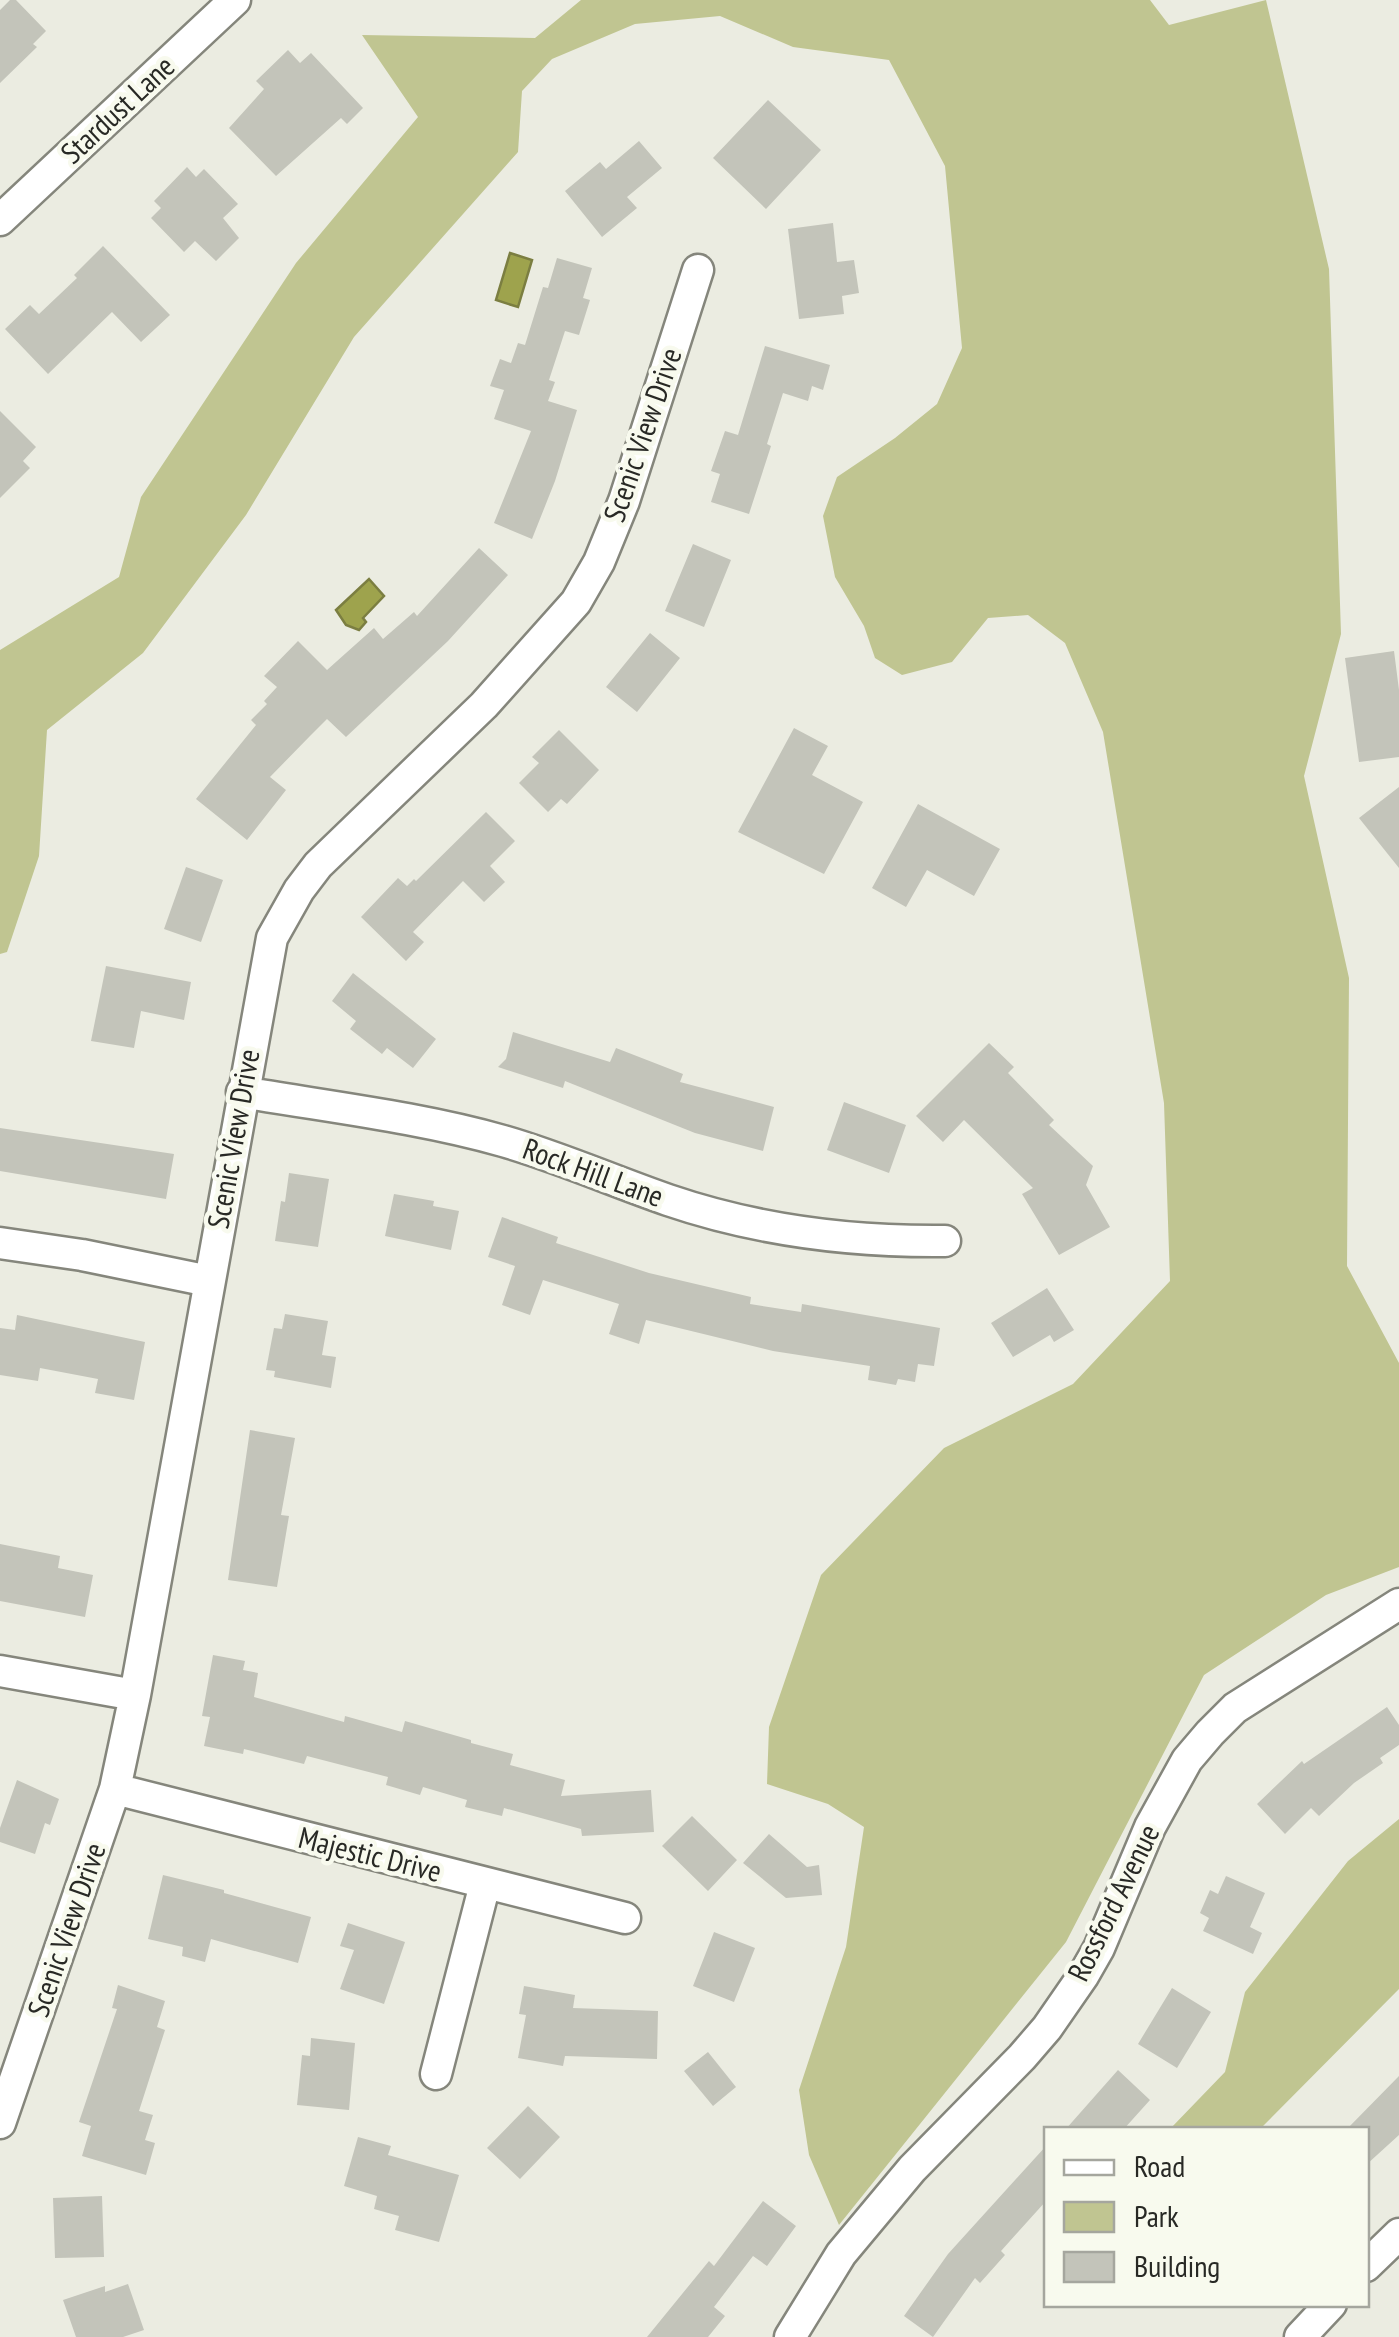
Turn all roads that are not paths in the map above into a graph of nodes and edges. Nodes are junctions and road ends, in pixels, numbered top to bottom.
1 (235, 0) edge
2 (0, 220) edge
3 (698, 270) dead end
4 (242, 1092) junction
5 (945, 1241) dead end
6 (0, 1243) edge
7 (209, 1280) junction
8 (1399, 1604) edge
9 (0, 1672) edge
10 (136, 1695) junction
11 (115, 1789) junction
12 (485, 1884) junction
13 (625, 1918) dead end
14 (436, 2074) dead end
15 (0, 2123) edge
16 (1399, 2234) edge
17 (1369, 2263) edge
18 (1328, 2307) edge
19 (790, 2337) edge
20 (1300, 2337) edge

1 - 2 street, Stardust Lane
3 - 4 street, Scenic View Drive
4 - 5 street, Rock Hill Lane
4 - 7 street, Scenic View Drive
6 - 7 street
7 - 10 street, Scenic View Drive
8 - 19 street, Rossford Avenue
9 - 10 street
10 - 11 street, Scenic View Drive
11 - 12 street, Majestic Drive
11 - 15 street, Scenic View Drive
12 - 13 street, Majestic Drive
12 - 14 street
16 - 17 street
18 - 20 street

